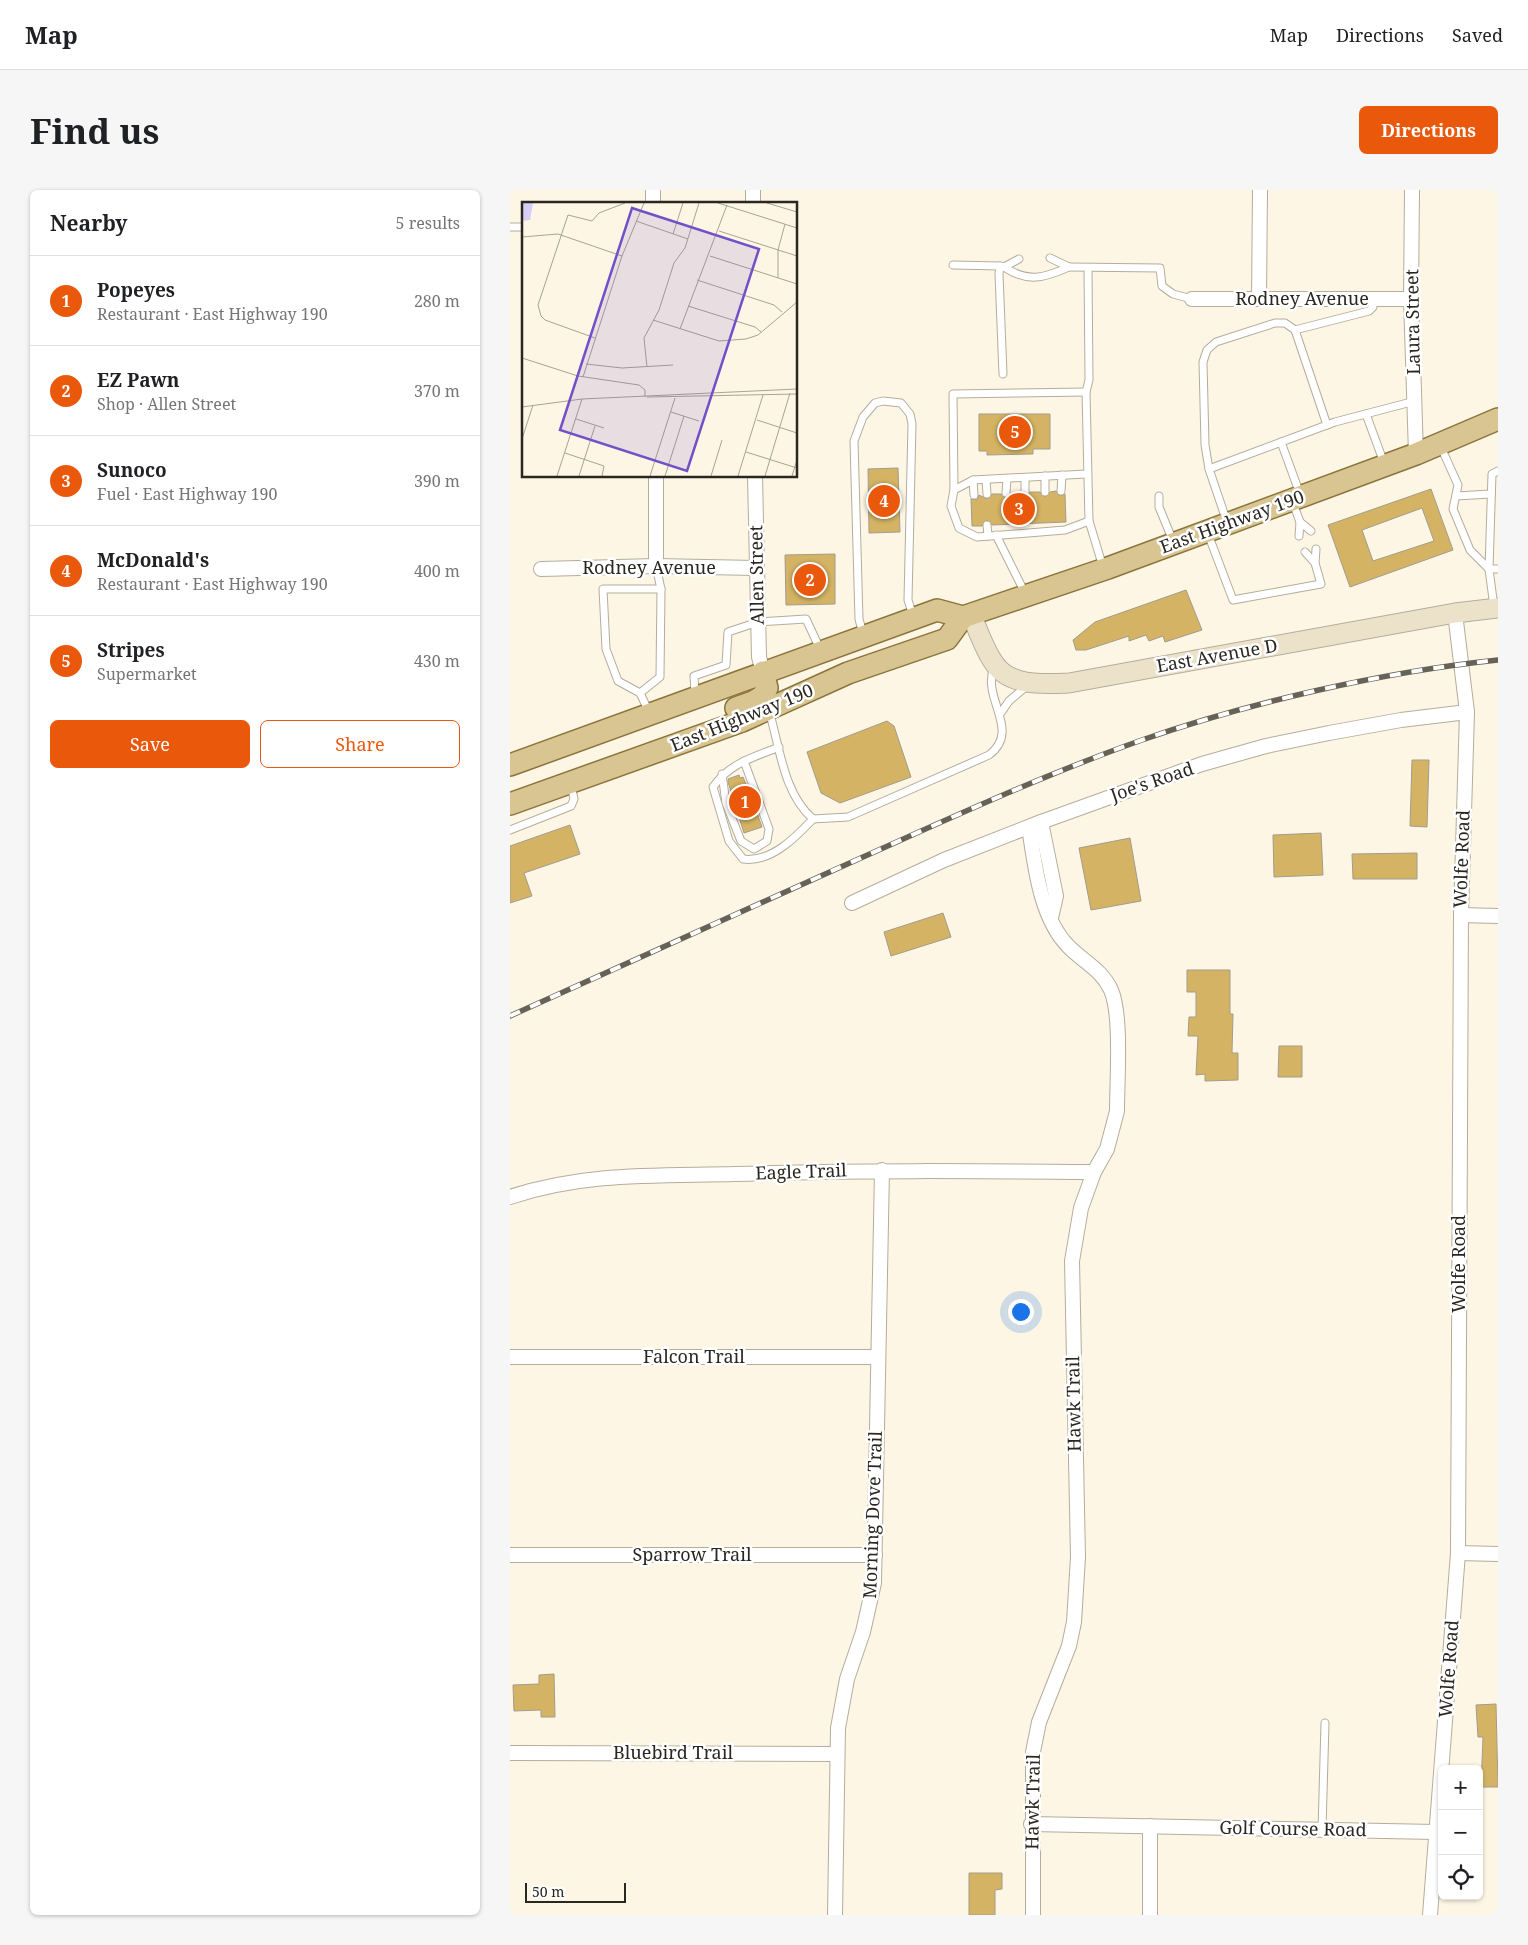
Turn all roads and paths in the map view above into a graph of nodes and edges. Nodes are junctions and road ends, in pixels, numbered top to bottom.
1 (1260, 190) edge
2 (1412, 190) edge
3 (1050, 258) dead end
4 (1019, 259) dead end
5 (953, 265) dead end
6 (1002, 267) junction
7 (1069, 268) junction
8 (1088, 268) junction
9 (1192, 299) joint
10 (1259, 299) junction
11 (1373, 299) junction
12 (1411, 299) junction
13 (1295, 330) junction
14 (1003, 374) dead end
15 (1086, 392) junction
16 (1414, 401) junction
17 (1366, 414) junction
18 (1498, 418) edge
19 (1327, 425) junction
20 (1281, 442) junction
21 (1439, 444) junction
22 (1416, 454) junction
23 (1385, 466) junction
24 (1210, 469) junction
25 (1498, 471) edge
26 (1086, 474) junction
27 (1045, 476) junction
28 (1062, 476) junction
29 (656, 478) edge
30 (755, 478) edge
31 (1007, 478) junction
32 (1024, 478) junction
33 (974, 480) junction
34 (986, 480) junction
35 (954, 490) junction
36 (1062, 491) dead end
37 (1045, 492) dead end
38 (1006, 493) dead end
39 (1025, 493) dead end
40 (987, 494) dead end
41 (1491, 494) junction
42 (974, 495) dead end
43 (1159, 496) dead end
44 (1456, 496) junction
45 (1296, 498) junction
46 (1088, 520) junction
47 (1300, 522) junction
48 (1045, 523) dead end
49 (1025, 524) dead end
50 (1228, 524) junction
51 (987, 525) dead end
52 (1008, 525) dead end
53 (974, 526) dead end
54 (1046, 531) junction
55 (1207, 531) junction
56 (1311, 531) dead end
57 (1026, 533) junction
58 (1008, 534) junction
59 (974, 536) junction
60 (992, 536) junction
61 (1300, 536) dead end
62 (1174, 544) junction
63 (1316, 549) dead end
64 (1305, 552) dead end
65 (1315, 563) junction
66 (656, 566) junction
67 (756, 568) junction
68 (542, 569) dead end
69 (1489, 569) junction
70 (1498, 569) edge
71 (1104, 570) junction
72 (661, 589) junction
73 (1026, 595) junction
74 (1496, 608) edge
75 (1455, 613) junction
76 (967, 616) junction
77 (914, 618) junction
78 (758, 622) junction
79 (864, 636) junction
80 (822, 651) junction
81 (994, 665) junction
82 (763, 672) junction
83 (1030, 683) junction
84 (640, 692) junction
85 (696, 697) junction
86 (768, 710) junction
87 (1467, 712) junction
88 (650, 714) junction
89 (1000, 714) junction
90 (779, 747) junction
91 (744, 761) junction
92 (510, 765) edge
93 (614, 766) junction
94 (722, 774) junction
95 (570, 782) junction
96 (510, 804) edge
97 (813, 819) junction
98 (1035, 824) junction
99 (510, 830) edge
100 (852, 903) dead end
101 (1461, 915) junction
102 (1498, 916) edge
103 (882, 1170) junction
104 (1094, 1172) junction
105 (510, 1197) edge
106 (510, 1356) edge
107 (878, 1357) junction
108 (1458, 1553) junction
109 (1498, 1554) edge
110 (510, 1555) edge
111 (875, 1555) junction
112 (1325, 1723) dead end
113 (510, 1753) edge
114 (837, 1754) junction
115 (1031, 1824) junction
116 (1150, 1826) junction
117 (1322, 1830) junction
118 (1436, 1832) junction
119 (835, 1915) edge
120 (1033, 1915) edge
121 (1150, 1915) edge
122 (1430, 1915) edge

1 - 10 street
2 - 12 street, Laura Street
3 - 7 lane
4 - 6 lane
5 - 6 lane
6 - 7 lane
6 - 14 lane
7 - 8 lane
8 - 9 lane
8 - 15 lane
9 - 10 street, Rodney Avenue
10 - 11 street, Rodney Avenue
11 - 12 street, Rodney Avenue
11 - 13 lane
12 - 16 street, Laura Street
13 - 19 lane
13 - 24 lane
15 - 26 lane
15 - 35 lane
16 - 17 lane
16 - 22 street, Laura Street
17 - 19 lane
17 - 23 lane
18 - 21 main road, East Highway 190
19 - 20 lane
20 - 24 lane
20 - 45 lane
21 - 22 main road, East Highway 190
21 - 44 lane
22 - 23 main road, East Highway 190
23 - 45 main road, East Highway 190
24 - 50 lane
25 - 41 lane
26 - 28 lane
26 - 46 lane
27 - 28 lane
27 - 32 lane
27 - 37 lane
28 - 36 lane
29 - 66 street
30 - 67 street, Allen Street
31 - 32 lane
31 - 34 lane
31 - 38 lane
32 - 39 lane
33 - 34 lane
33 - 35 lane
33 - 42 lane
34 - 40 lane
35 - 59 lane
41 - 44 lane
41 - 69 lane
43 - 62 lane
44 - 69 lane
45 - 47 lane
45 - 50 main road, East Highway 190
46 - 54 lane
46 - 71 lane
47 - 56 lane
47 - 61 lane
48 - 54 lane
49 - 57 lane
50 - 55 main road, East Highway 190
51 - 60 lane
52 - 58 lane
53 - 59 lane
54 - 57 lane
55 - 62 main road, East Highway 190
55 - 65 lane
57 - 58 lane
58 - 60 lane
59 - 60 lane
60 - 73 lane
62 - 71 main road, East Highway 190
63 - 65 lane
64 - 65 lane
66 - 67 street, Rodney Avenue
66 - 68 street, Rodney Avenue
66 - 72 lane
67 - 78 street, Allen Street
69 - 70 lane
69 - 74 lane
71 - 73 main road, East Highway 190
72 - 84 lane
72 - 84 lane
73 - 76 main road, East Highway 190
74 - 75 main road, East Avenue D
75 - 83 main road, East Avenue D
75 - 87 street, Wolfe Road
76 - 77 main road, East Highway 190
76 - 81 main road
76 - 86 main road, East Highway 190
77 - 79 main road, East Highway 190
77 - 79 lane
78 - 80 lane
78 - 82 street, Allen Street
78 - 85 lane
79 - 80 main road, East Highway 190
80 - 82 main road, East Highway 190
81 - 83 main road, East Avenue D
81 - 89 lane
82 - 85 main road, East Highway 190
82 - 93 main road
83 - 89 lane
84 - 88 lane
85 - 88 main road, East Highway 190
86 - 90 lane
86 - 93 main road, East Highway 190
87 - 98 street, Joe's Road
87 - 101 street, Wolfe Road
88 - 92 main road, East Highway 190
89 - 97 lane
90 - 91 lane
90 - 97 lane
91 - 94 lane
91 - 94 lane
93 - 95 main road, East Highway 190
94 - 97 lane
95 - 96 main road, East Highway 190
95 - 99 lane
98 - 100 street, Joe's Road
98 - 104 street, Hawk Trail
101 - 102 street
101 - 108 street, Wolfe Road
103 - 104 street, Eagle Trail
103 - 105 street, Eagle Trail
103 - 107 street, Morning Dove Trail
104 - 115 street, Hawk Trail
106 - 107 street, Falcon Trail
107 - 111 street, Morning Dove Trail
108 - 109 street
108 - 118 street, Wolfe Road
110 - 111 street, Sparrow Trail
111 - 114 street, Morning Dove Trail
112 - 117 lane
113 - 114 street, Bluebird Trail
114 - 119 street, Morning Dove Trail
115 - 116 street, Golf Course Road
115 - 120 street, Hawk Trail
116 - 117 street, Golf Course Road
116 - 121 street
117 - 118 street, Golf Course Road
118 - 122 street, Wolfe Road

